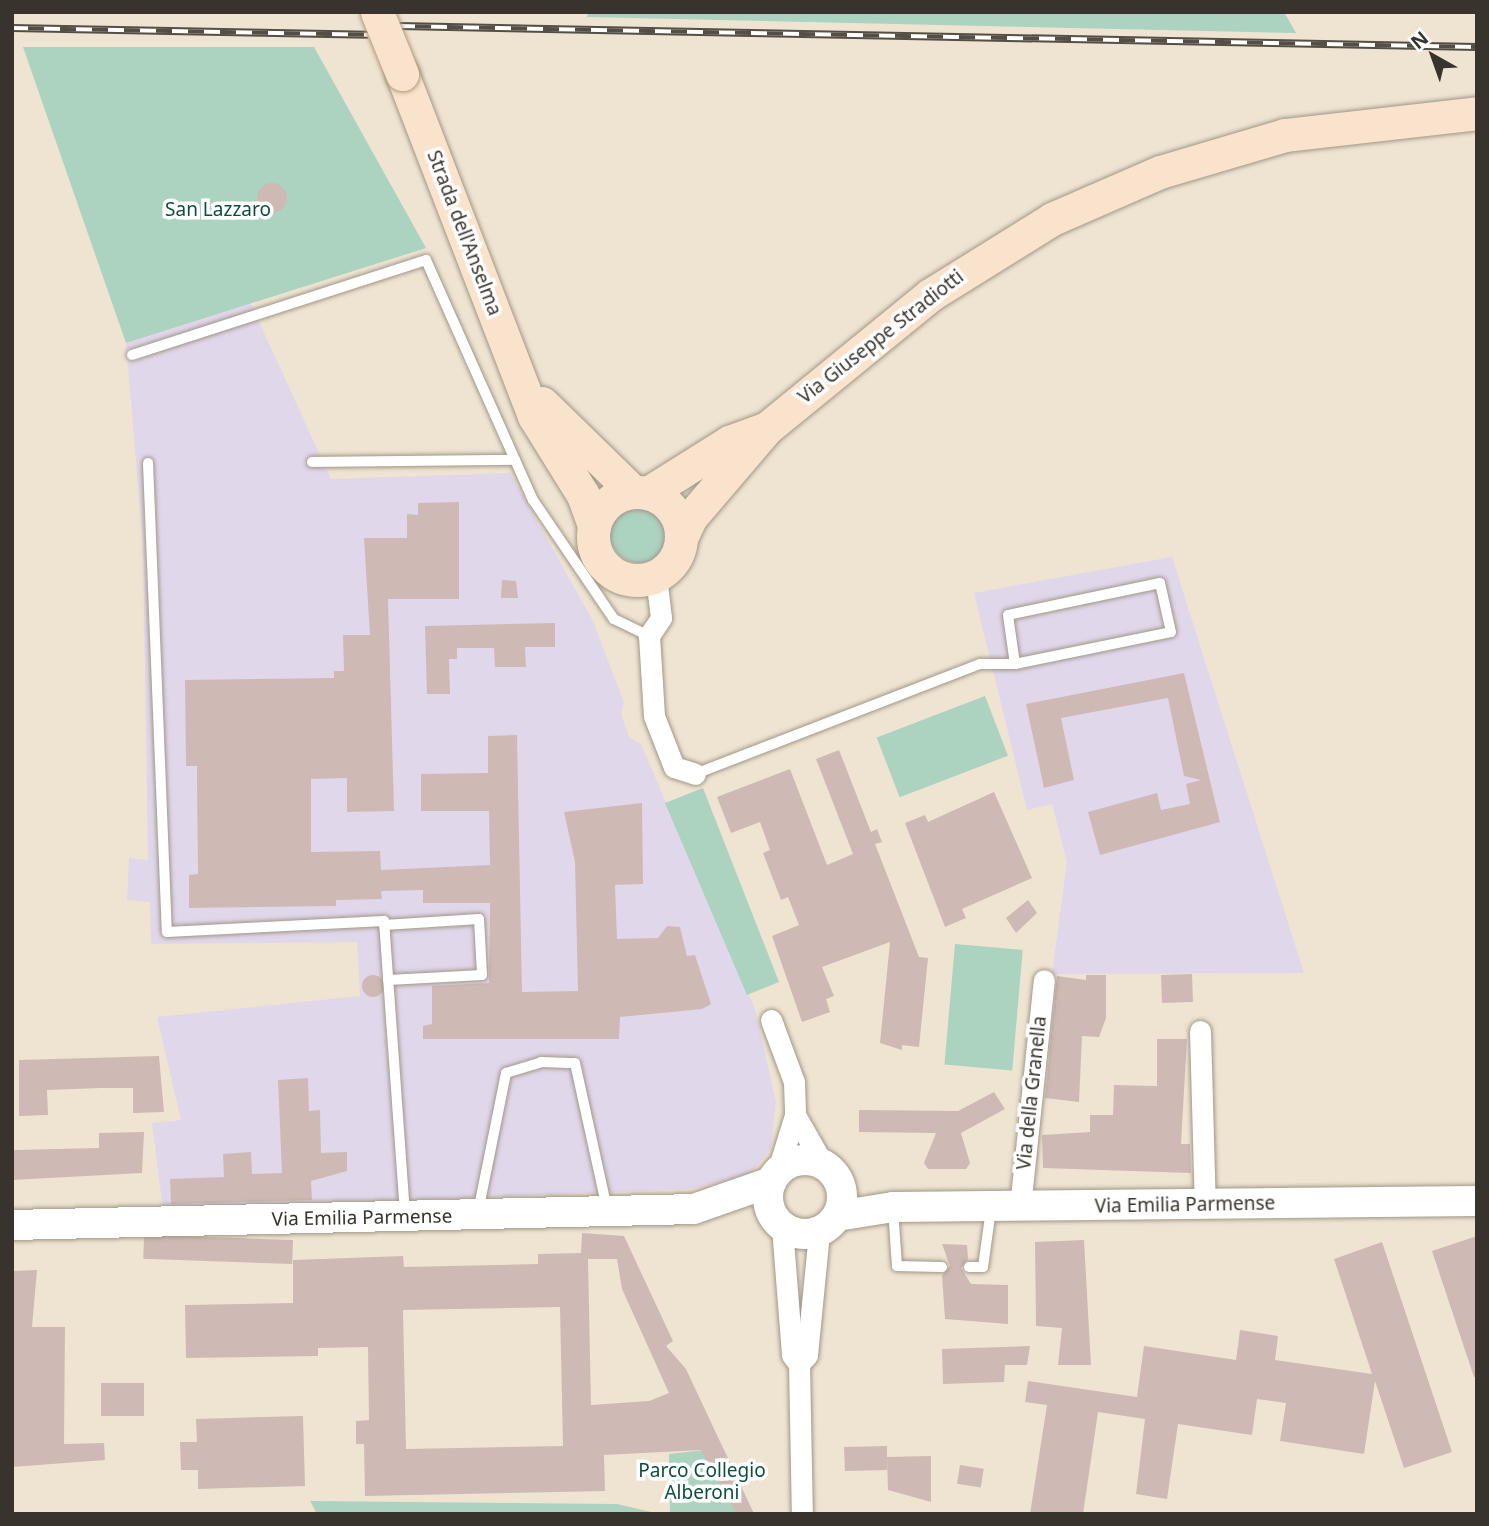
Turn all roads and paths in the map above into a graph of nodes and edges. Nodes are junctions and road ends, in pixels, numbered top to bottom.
1 (377, 12) edge
2 (1477, 114) edge
3 (132, 355) dead end
4 (526, 391) junction
5 (767, 428) junction
6 (514, 460) junction
7 (312, 462) dead end
8 (148, 463) dead end
9 (639, 492) junction
10 (594, 526) junction
11 (681, 538) junction
12 (656, 576) junction
13 (649, 636) junction
14 (1015, 664) junction
15 (695, 774) joint
16 (384, 923) junction
17 (388, 980) junction
18 (1044, 980) dead end
19 (771, 1020) dead end
20 (1200, 1031) dead end
21 (794, 1115) junction
22 (830, 1173) junction
23 (774, 1177) junction
24 (1477, 1201) edge
25 (1205, 1205) junction
26 (711, 1206) junction
27 (893, 1207) junction
28 (1006, 1207) junction
29 (608, 1212) junction
30 (477, 1215) junction
31 (405, 1217) junction
32 (778, 1223) junction
33 (828, 1224) junction
34 (12, 1225) edge
35 (942, 1267) dead end
36 (969, 1267) dead end
37 (799, 1364) junction
38 (802, 1514) edge

1 - 4 main road, Strada dell'Anselma, bridge
2 - 5 main road, Via Giuseppe Stradiotti
3 - 6 lane
4 - 9 main road, Strada dell'Anselma
4 - 10 main road, Strada dell'Anselma
5 - 9 main road, Via Giuseppe Stradiotti
5 - 11 main road, Via Giuseppe Stradiotti
6 - 7 lane
6 - 13 lane
8 - 16 lane
9 - 10 main road
9 - 11 main road
10 - 12 main road
11 - 12 main road
12 - 13 street
13 - 15 street
14 - 14 lane
14 - 15 lane
16 - 17 lane
16 - 17 lane
17 - 31 lane
18 - 28 street, Via della Granella
19 - 21 street
20 - 25 street
21 - 22 street
21 - 23 street
22 - 23 main road, Via Emilia Parmense
22 - 27 main road, Via Emilia Parmense
22 - 33 main road
23 - 26 main road, Via Emilia Parmense
23 - 32 main road
24 - 25 main road, Via Emilia Parmense
25 - 28 main road, Via Emilia Parmense
26 - 29 main road, Via Emilia Parmense
26 - 32 main road, Via Emilia Parmense
27 - 28 main road, Via Emilia Parmense
27 - 33 main road, Via Emilia Parmense
27 - 35 lane
28 - 36 lane
29 - 30 main road, Via Emilia Parmense
29 - 30 lane
30 - 31 main road, Via Emilia Parmense
31 - 34 main road, Via Emilia Parmense
32 - 33 main road, Via Emilia Parmense
32 - 37 street
33 - 37 street
37 - 38 street

